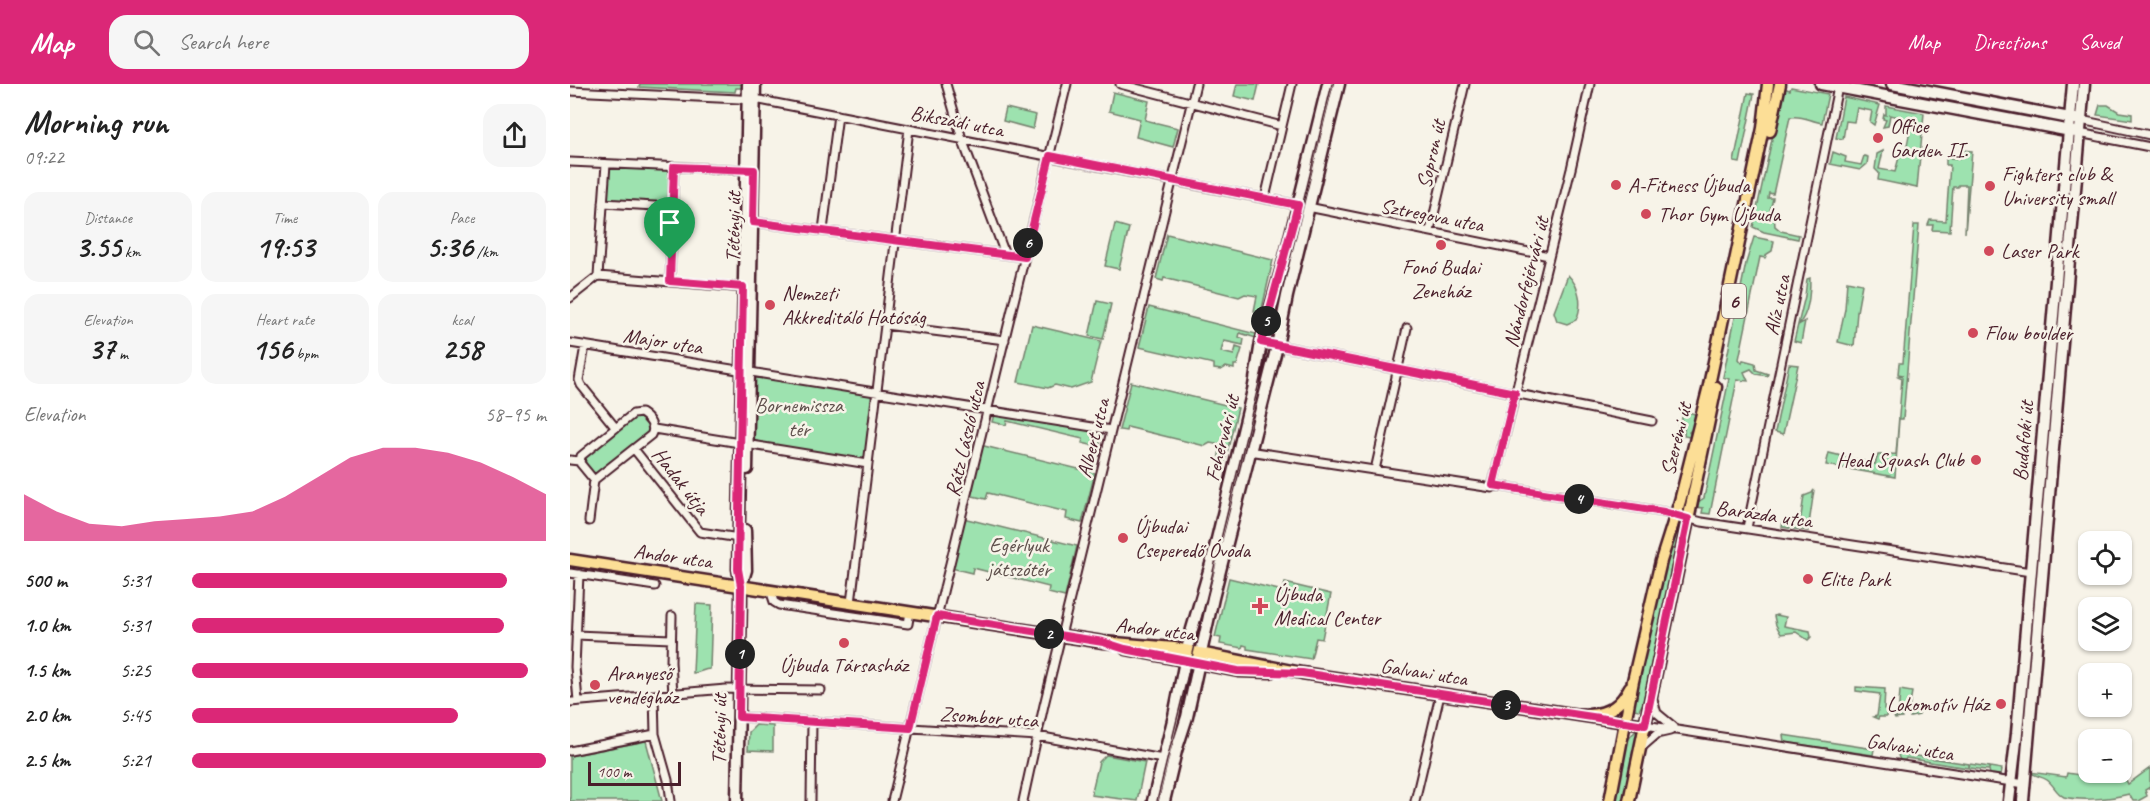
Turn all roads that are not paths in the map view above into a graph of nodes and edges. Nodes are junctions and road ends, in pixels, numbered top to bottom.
1 (748, 84) edge
2 (755, 84) edge
3 (946, 84) edge
4 (1067, 84) edge
5 (1120, 84) edge
6 (1196, 84) edge
7 (1292, 84) edge
8 (1328, 84) edge
9 (1339, 84) edge
10 (1465, 84) edge
11 (1590, 84) edge
12 (1768, 84) edge
13 (1780, 84) edge
14 (1821, 84) edge
15 (1892, 84) edge
16 (2073, 84) edge
17 (2084, 84) edge
18 (1838, 87) junction
19 (1879, 90) edge
20 (570, 91) edge
21 (751, 100) junction
22 (1192, 103) junction
23 (1999, 105) junction
24 (838, 116) junction
25 (1996, 118) junction
26 (2075, 119) junction
27 (1282, 126) junction
28 (909, 129) junction
29 (2074, 132) junction
30 (2150, 135) edge
31 (962, 139) junction
32 (2150, 147) edge
33 (1050, 156) junction
34 (570, 162) edge
35 (606, 164) junction
36 (674, 167) junction
37 (750, 170) junction
38 (1172, 181) junction
39 (1265, 198) junction
40 (603, 203) junction
41 (1303, 206) junction
42 (672, 207) junction
43 (753, 222) junction
44 (823, 230) junction
45 (1430, 231) junction
46 (895, 240) junction
47 (1005, 254) junction
48 (1549, 256) junction
49 (1025, 257) junction
50 (598, 276) junction
51 (670, 281) junction
52 (747, 288) junction
53 (570, 298) edge
54 (885, 325) junction
55 (1407, 328) dead end
56 (1005, 340) junction
57 (1261, 342) junction
58 (2051, 342) junction
59 (570, 343) edge
60 (585, 346) junction
61 (1277, 346) junction
62 (2061, 355) junction
63 (1397, 369) junction
64 (2048, 369) junction
65 (746, 371) junction
66 (877, 393) junction
67 (1515, 393) junction
68 (988, 410) junction
69 (1652, 421) dead end
70 (2056, 424) junction
71 (615, 427) junction
72 (654, 429) junction
73 (1111, 430) junction
74 (2043, 430) junction
75 (2054, 440) junction
76 (744, 445) junction
77 (634, 449) junction
78 (1249, 451) junction
79 (2041, 453) junction
80 (570, 460) edge
81 (579, 461) junction
82 (868, 464) junction
83 (1375, 470) junction
84 (594, 480) junction
85 (1492, 487) junction
86 (1675, 515) junction
87 (1688, 519) junction
88 (589, 520) dead end
89 (1748, 528) junction
90 (739, 538) junction
91 (570, 560) edge
92 (2037, 572) junction
93 (570, 573) edge
94 (579, 574) junction
95 (655, 586) dead end
96 (741, 586) junction
97 (770, 590) junction
98 (852, 603) junction
99 (910, 612) junction
100 (672, 616) dead end
101 (937, 616) junction
102 (576, 635) junction
103 (1061, 636) junction
104 (671, 639) junction
105 (1186, 656) junction
106 (1201, 659) junction
107 (1634, 681) junction
108 (739, 689) junction
109 (821, 690) dead end
110 (1652, 690) junction
111 (673, 694) junction
112 (654, 695) junction
113 (1440, 695) junction
114 (574, 702) edge
115 (1578, 716) junction
116 (739, 717) junction
117 (812, 721) junction
118 (1626, 723) junction
119 (1645, 725) junction
120 (910, 728) junction
121 (1682, 731) junction
122 (2018, 733) junction
123 (655, 734) junction
124 (2029, 734) junction
125 (1037, 736) junction
126 (570, 751) edge
127 (1639, 752) junction
128 (1163, 759) junction
129 (2012, 782) junction
130 (2025, 784) junction
131 (671, 801) edge
132 (737, 801) edge
133 (811, 801) edge
134 (892, 801) edge
135 (1023, 801) edge
136 (1153, 801) edge
137 (1164, 801) edge
138 (1416, 801) edge
139 (1610, 801) edge
140 (1629, 801) edge
141 (2009, 801) edge
142 (2023, 801) edge

1 - 21 street, Tétényi út
2 - 21 street, Tétényi út
3 - 31 street
4 - 33 street, Rátz László utca
5 - 22 street
6 - 22 street, Albert utca
7 - 27 street
8 - 41 street, Fehérvári út
9 - 41 street, Fehérvári út
10 - 45 street, Sopron út
11 - 48 street, Nándorfejérvári út
12 - 86 main road, Szerémi út / 6
13 - 87 main road, Szerémi út / 6
14 - 18 street
15 - 23 street
16 - 26 street, Budafoki út
17 - 26 street, Budafoki út
18 - 19 street
18 - 89 street, Alíz utca
19 - 25 street
20 - 21 street, Bikszádi utca
21 - 24 street, Bikszádi utca
21 - 37 street, Tétényi út
22 - 27 street
22 - 38 street, Albert utca
23 - 25 street
23 - 26 street
24 - 28 street, Bikszádi utca
24 - 44 street
25 - 29 street
26 - 29 street, Budafoki út
26 - 30 street
27 - 39 street
28 - 31 street, Bikszádi utca
28 - 46 street
29 - 32 street
29 - 58 street, Budafoki út
29 - 62 street, Budafoki út
31 - 33 street, Bikszádi utca
31 - 47 street
33 - 38 street, Bikszádi utca
33 - 49 street, Rátz László utca
34 - 35 street
35 - 36 street
35 - 40 street
36 - 37 street
36 - 42 street
37 - 43 street, Tétényi út
37 - 52 street, Tétényi út
38 - 39 street, Bikszádi utca
38 - 73 street, Albert utca
39 - 41 street, Bikszádi utca
40 - 42 street
40 - 50 street
41 - 45 street, Sztregova utca
41 - 57 street, Fehérvári út
41 - 61 street, Fehérvári út
42 - 51 street
43 - 44 street
43 - 52 street, Tétényi út
44 - 46 street
45 - 48 street, Sztregova utca
46 - 47 street
46 - 54 street
47 - 49 street
48 - 67 street, Nándorfejérvári út
49 - 56 street, Rátz László utca
50 - 51 street
50 - 53 street
51 - 52 street
52 - 65 street, Tétényi út
54 - 56 street
54 - 66 street
55 - 63 street
56 - 68 street, Rátz László utca
57 - 61 street
57 - 105 street, Fehérvári út
58 - 62 street
58 - 64 street, Budafoki út
59 - 60 street, Major utca
60 - 65 street, Major utca
60 - 71 street
61 - 63 street
61 - 78 street, Fehérvári út
62 - 64 street
62 - 70 street, Budafoki út
63 - 67 street
63 - 83 street
64 - 74 street, Budafoki út
65 - 66 street
65 - 76 street, Tétényi út
66 - 68 street
66 - 82 street
67 - 69 street
67 - 85 street, Nándorfejérvári út
68 - 73 street
68 - 101 street, Rátz László utca
70 - 74 street
70 - 75 street, Budafoki út
71 - 72 street
71 - 81 street
72 - 76 street
72 - 77 street
73 - 103 street, Albert utca
74 - 75 street
74 - 79 street, Budafoki út
75 - 79 street
75 - 92 street, Budafoki út
76 - 82 street
76 - 90 street, Tétényi út
76 - 96 street, Tétényi út
77 - 84 street
77 - 90 street, Hadak útja
78 - 83 street, Barázda utca
78 - 106 street, Fehérvári út
79 - 92 street, Budafoki út
80 - 81 street
81 - 84 street
82 - 98 street
83 - 85 street, Barázda utca
84 - 88 street
85 - 86 street, Barázda utca
86 - 87 street, Barázda utca
86 - 107 main road, Szerémi út / 6
87 - 89 street, Barázda utca
87 - 110 main road, Szerémi út / 6
89 - 92 street, Barázda utca
90 - 96 street, Tétényi út
91 - 96 main road, Andor utca
92 - 122 street, Budafoki út
92 - 124 street, Budafoki út
93 - 94 street, Andor utca
94 - 95 street, Andor utca
94 - 102 street
96 - 97 main road, Andor utca
96 - 108 street, Tétényi út
97 - 98 main road, Andor utca
97 - 99 street
98 - 99 main road, Andor utca
99 - 101 main road, Andor utca
100 - 104 street
101 - 103 main road, Andor utca
101 - 120 street, Rátz László utca
102 - 104 street
102 - 114 street
103 - 105 main road, Andor utca
103 - 125 street, Albert utca
104 - 111 street
105 - 106 main road, Andor utca
105 - 128 street, Fehérvári út
106 - 113 main road, Galvani utca
106 - 137 street, Fehérvári út
107 - 115 main road
107 - 118 main road, Szerémi út / 6
108 - 109 street
108 - 111 street
108 - 116 street, Tétényi út
110 - 119 main road, Szerémi út / 6
110 - 121 street, Galvani utca
111 - 112 street
112 - 114 street
112 - 123 street
113 - 115 main road, Galvani utca
113 - 138 street
115 - 118 main road, Galvani utca
116 - 117 street, Zsombor utca
116 - 132 street, Tétényi út
117 - 120 street, Zsombor utca
117 - 133 street
118 - 119 main road, Galvani utca
118 - 139 main road, Szerémi út / 6
119 - 121 street, Galvani utca
119 - 127 main road, Szerémi út / 6
120 - 125 street, Zsombor utca
120 - 134 street, Rátz László utca
121 - 127 street, Galvani utca
121 - 129 street, Galvani utca
122 - 124 street
122 - 129 street, Budafoki út
123 - 126 street
123 - 131 street
124 - 130 street, Budafoki út
125 - 128 street, Zsombor utca
125 - 135 street, Albert utca
127 - 140 main road, Szerémi út / 6
128 - 136 street, Fehérvári út
129 - 130 street, Galvani utca
129 - 141 street, Budafoki út
130 - 142 street, Budafoki út

